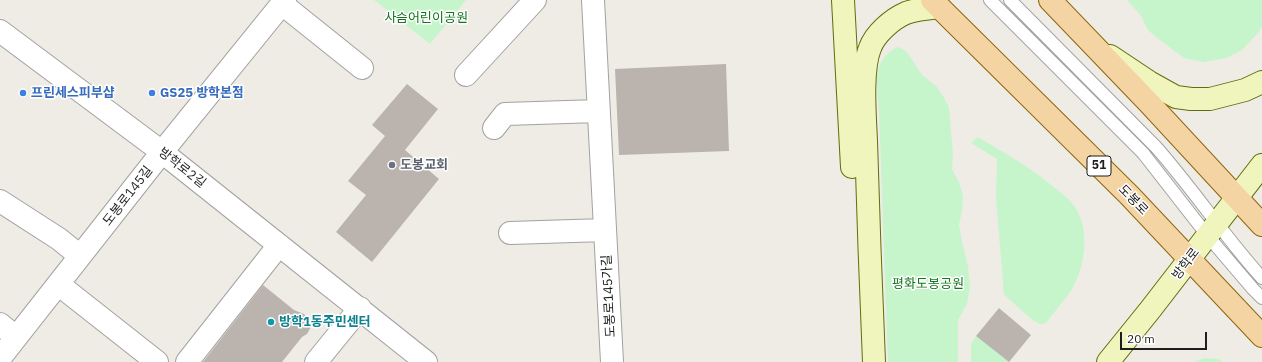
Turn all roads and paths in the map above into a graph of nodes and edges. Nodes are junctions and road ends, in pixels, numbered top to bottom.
1 (535, 0) edge
2 (593, 0) edge
3 (843, 0) edge
4 (990, 0) edge
5 (1010, 0) edge
6 (1050, 0) edge
7 (283, 2) edge
8 (935, 4) edge
9 (0, 31) edge
10 (1096, 48) junction
11 (362, 68) dead end
12 (466, 75) dead end
13 (1262, 82) edge
14 (598, 111) junction
15 (494, 128) dead end
16 (162, 152) junction
17 (1262, 165) edge
18 (1237, 198) junction
19 (0, 201) edge
20 (1262, 225) edge
21 (1212, 229) junction
22 (605, 230) junction
23 (510, 233) dead end
24 (279, 245) junction
25 (80, 256) junction
26 (1190, 259) junction
27 (1262, 278) edge
28 (58, 284) junction
29 (1262, 298) edge
30 (360, 308) junction
31 (8, 330) edge
32 (1262, 336) edge
33 (0, 358) edge
34 (157, 362) edge
35 (187, 362) edge
36 (316, 362) edge
37 (426, 362) edge
38 (612, 362) edge
39 (860, 362) edge
40 (874, 362) edge
41 (1108, 362) edge

1 - 12 street
2 - 14 street, 도봉로145가길
3 - 39 main road
4 - 21 lane
5 - 21 lane
6 - 10 main road
7 - 11 street, 도봉로145길
7 - 16 street, 도봉로145길
8 - 26 main road, 도봉로 / 51
8 - 40 main road
9 - 16 street, 방학로2길
10 - 13 main road
10 - 18 main road
14 - 15 street
14 - 22 street, 도봉로145가길
16 - 24 street, 방학로2길
16 - 25 street, 도봉로145길
17 - 18 main road, 방학로
18 - 20 main road
18 - 21 main road, 방학로
19 - 25 street
21 - 26 main road, 방학로
21 - 27 lane
21 - 29 lane
22 - 23 street
22 - 38 street, 도봉로145가길
24 - 30 street, 방학로2길
24 - 35 street
25 - 28 street, 도봉로145길
26 - 32 main road, 도봉로 / 51
26 - 41 main road, 방학로
28 - 31 street, 도봉로145길
28 - 34 street
30 - 36 street
30 - 37 street, 방학로2길
31 - 33 street, 도봉로145길

